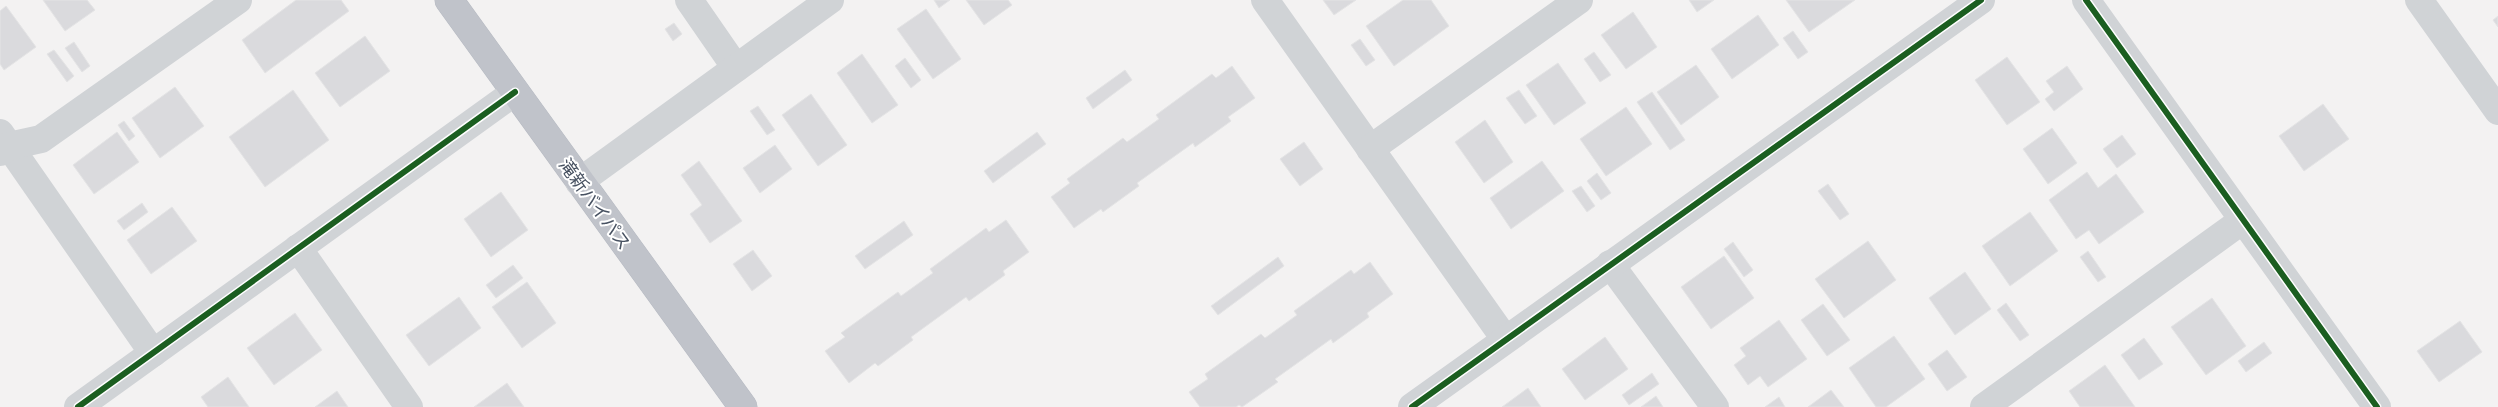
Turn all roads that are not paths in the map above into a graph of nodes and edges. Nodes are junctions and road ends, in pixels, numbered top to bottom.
1 (238, 0) edge
2 (449, 0) edge
3 (689, 0) edge
4 (830, 0) edge
5 (1265, 0) edge
6 (1579, 0) edge
7 (1981, 0) edge
8 (2086, 0) edge
9 (2419, 0) edge
10 (736, 68) junction
11 (515, 92) junction
12 (2498, 111) edge
13 (3, 144) edge
14 (1370, 149) junction
15 (579, 182) junction
16 (2243, 220) junction
17 (298, 248) junction
18 (1610, 264) junction
19 (1505, 339) junction
20 (153, 353) junction
21 (78, 407) edge
22 (409, 407) edge
23 (743, 407) edge
24 (1412, 407) edge
25 (1715, 407) edge
26 (1984, 407) edge
27 (2377, 407) edge

1 - 13 street
2 - 11 highway, 滝新バイパス
3 - 10 street
4 - 10 street
5 - 14 street
6 - 14 street
7 - 18 street
8 - 16 street
9 - 12 street
10 - 15 street
11 - 15 highway, 滝新バイパス
11 - 17 street
13 - 20 street
14 - 19 street
15 - 23 highway, 滝新バイパス
16 - 26 street
16 - 27 street
17 - 20 street
17 - 22 street
18 - 19 street
18 - 25 street
19 - 24 street
20 - 21 street

